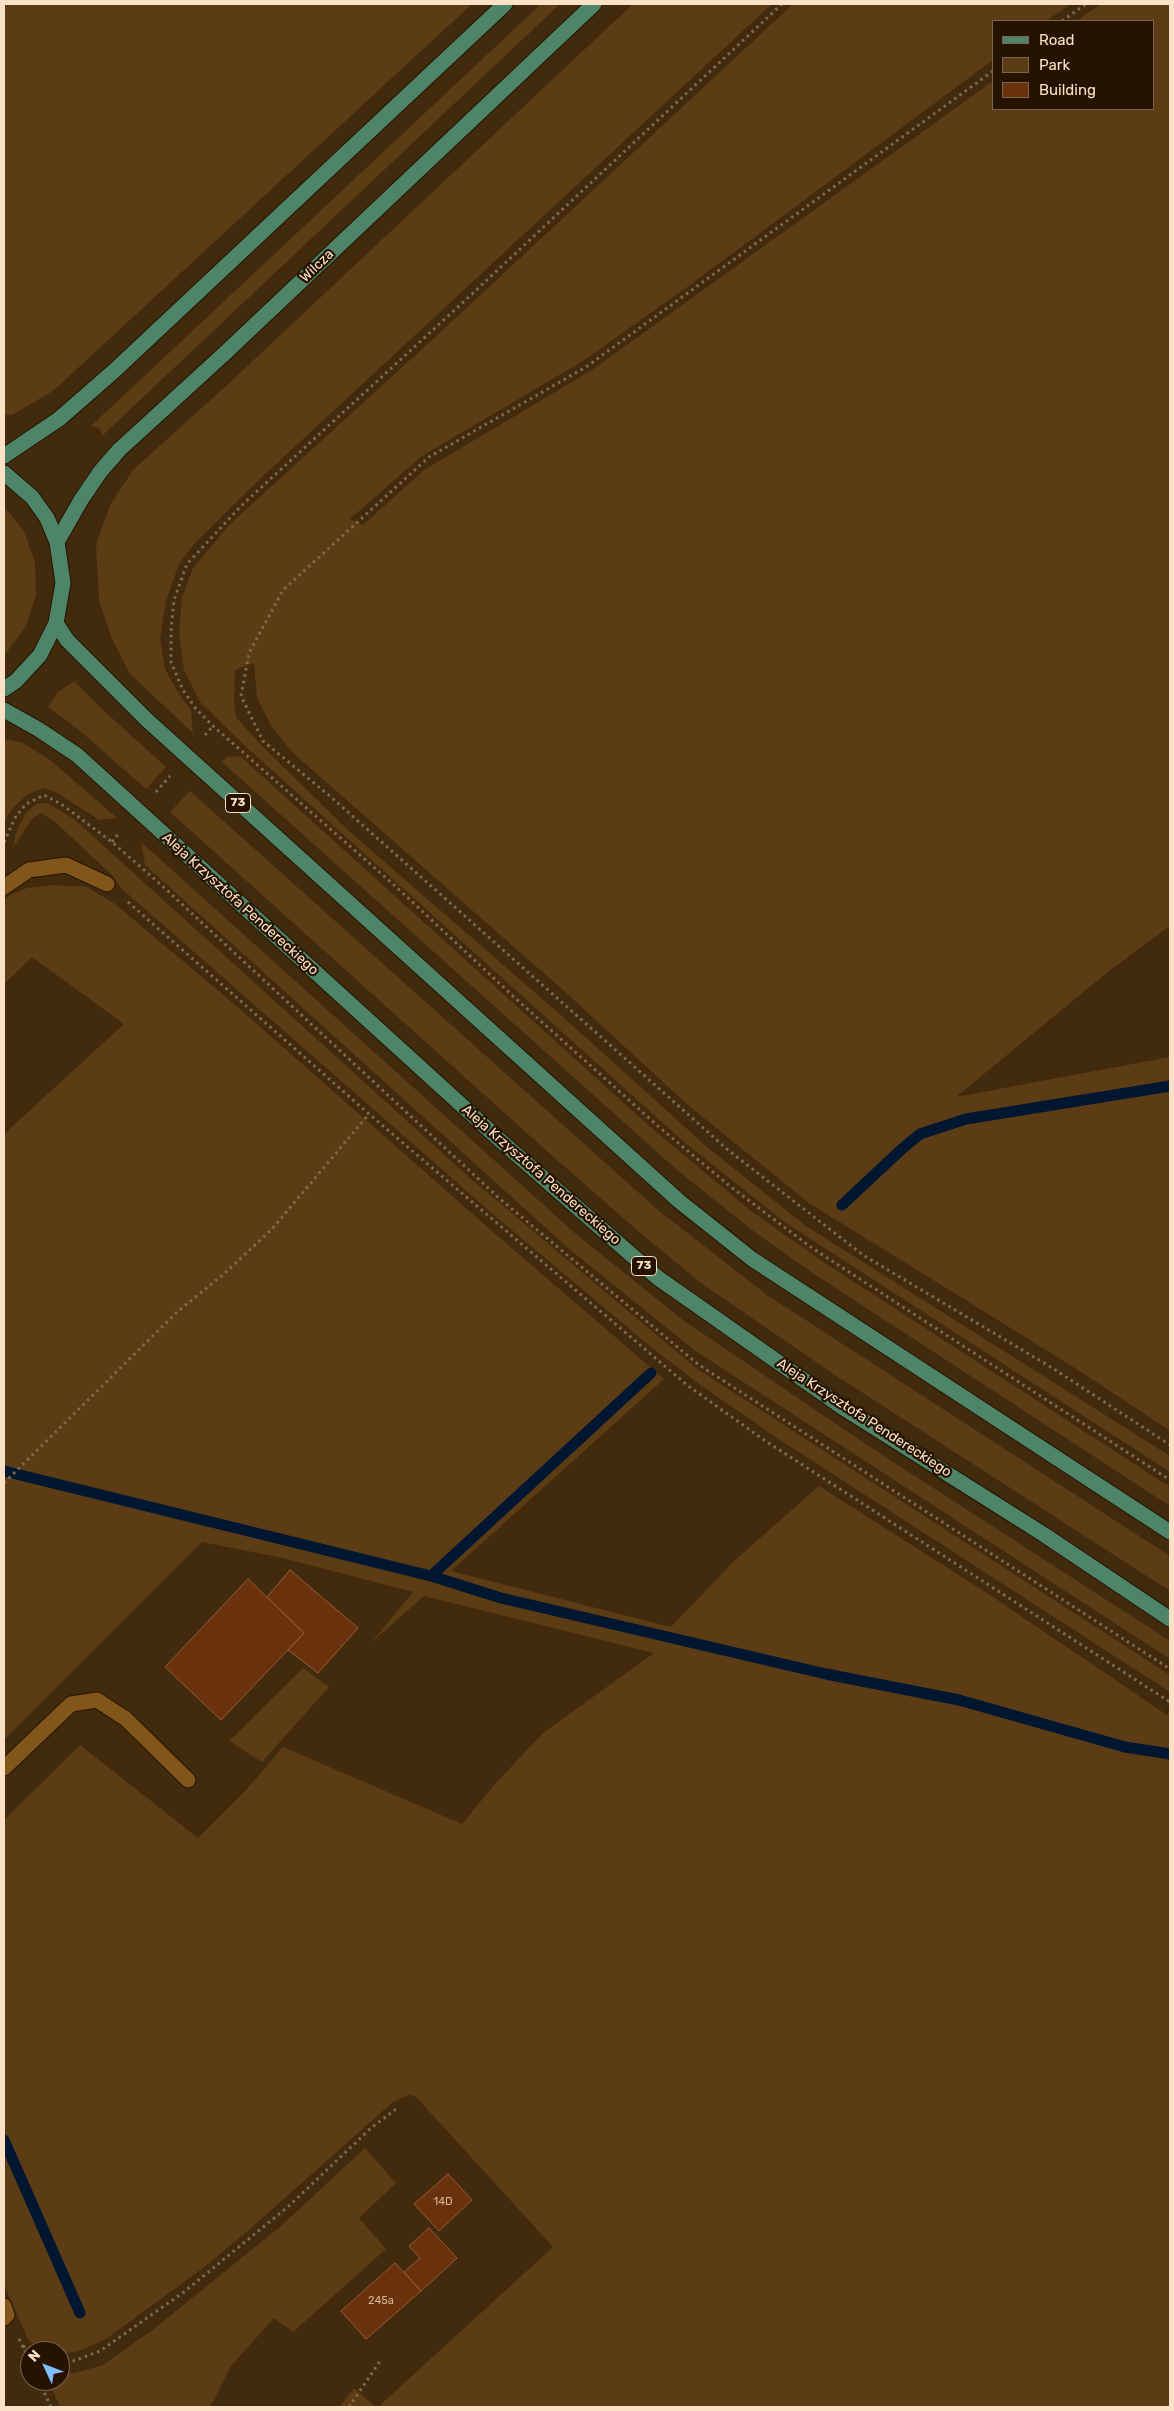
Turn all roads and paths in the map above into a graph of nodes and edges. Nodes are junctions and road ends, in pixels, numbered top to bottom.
1 (505, 4) edge
2 (594, 4) edge
3 (782, 4) edge
4 (1086, 4) edge
5 (1063, 20) edge
6 (992, 72) edge
7 (4, 456) edge
8 (4, 474) edge
9 (57, 542) junction
10 (56, 624) junction
11 (4, 689) edge
12 (4, 710) edge
13 (213, 726) junction
14 (187, 756) junction
15 (138, 812) junction
16 (4, 842) edge
17 (107, 884) joint
18 (4, 887) edge
19 (369, 1114) junction
20 (1170, 1445) edge
21 (1170, 1480) edge
22 (4, 1482) edge
23 (1170, 1532) edge
24 (1170, 1619) edge
25 (1170, 1702) edge
26 (4, 1768) edge
27 (188, 1780) dead end
28 (396, 2109) dead end
29 (380, 2361) dead end
30 (70, 2363) edge
31 (44, 2391) edge
32 (51, 2407) edge
33 (349, 2407) edge

1 - 7 main road
2 - 9 main road, Wilcza
3 - 13 path
4 - 5 path
6 - 20 path
8 - 9 main road
9 - 10 main road
10 - 11 main road
10 - 14 main road, 73
12 - 15 main road, Aleja Krzysztofa Pendereckiego / 73
13 - 14 path
13 - 21 path
14 - 15 path
14 - 23 main road, 73
15 - 16 path
15 - 24 main road, Aleja Krzysztofa Pendereckiego / 73
17 - 18 lane
17 - 19 path
19 - 22 path
19 - 25 path
26 - 27 lane
28 - 30 path
29 - 33 path
31 - 32 path

